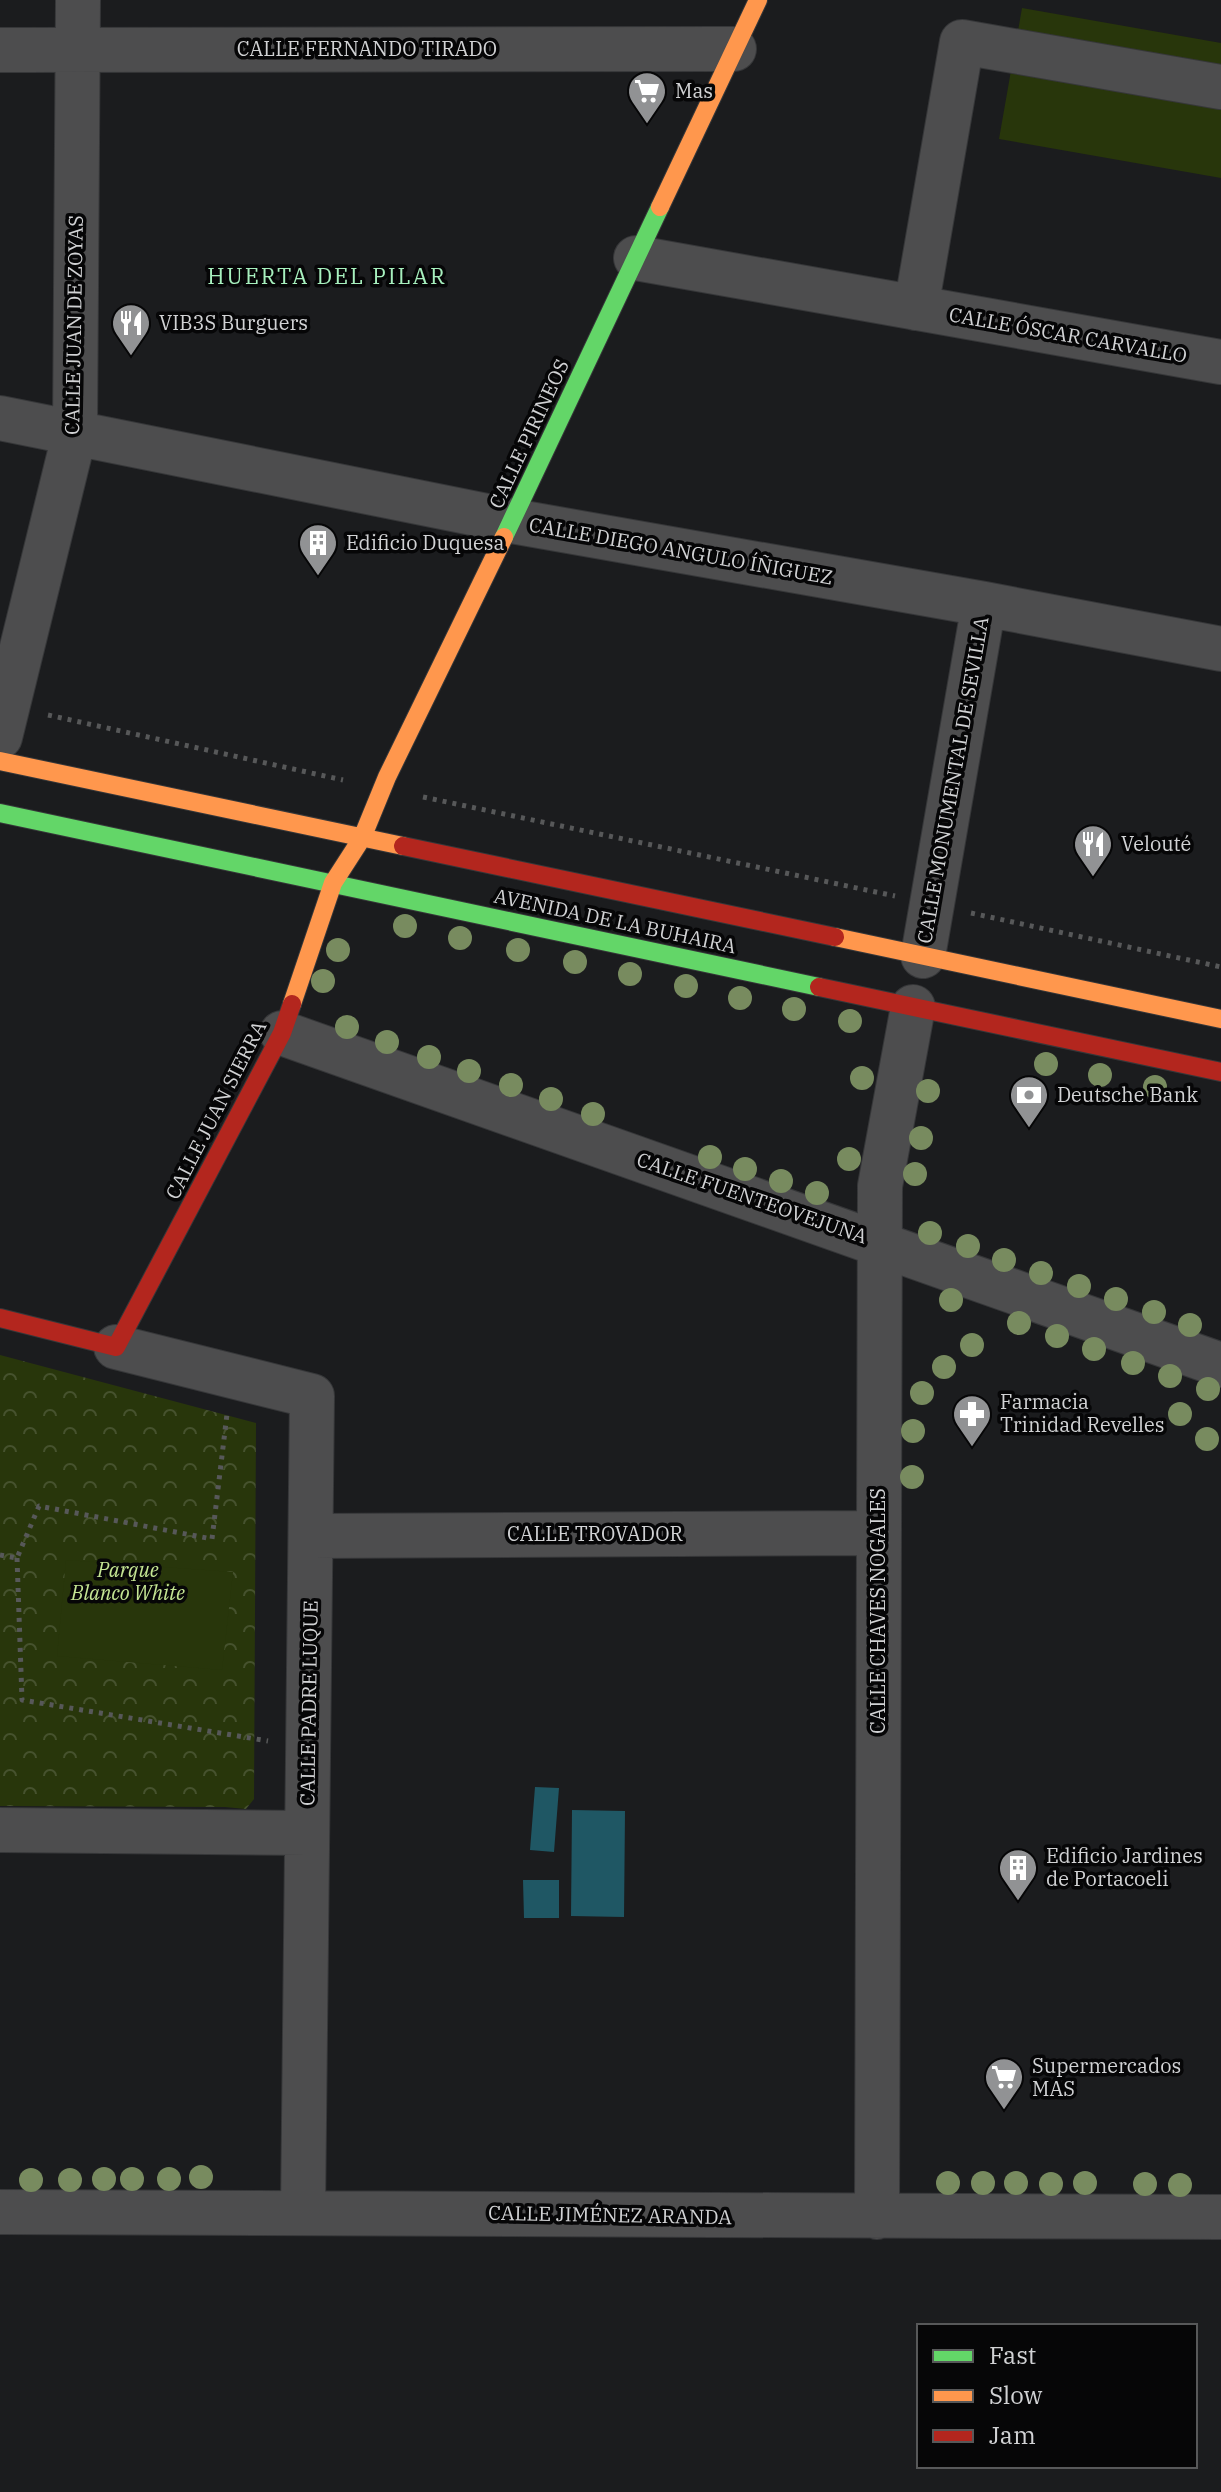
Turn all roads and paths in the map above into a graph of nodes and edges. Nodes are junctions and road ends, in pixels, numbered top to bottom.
1 (78, 0) edge
2 (758, 0) edge
3 (734, 49) junction
4 (0, 50) edge
5 (77, 50) junction
6 (1221, 87) edge
7 (636, 258) junction
8 (916, 308) junction
9 (1221, 362) edge
10 (0, 418) edge
11 (75, 432) junction
12 (512, 521) junction
13 (984, 604) junction
14 (1221, 649) edge
15 (46, 714) dead end
16 (0, 737) edge
17 (0, 761) edge
18 (354, 782) dead end
19 (409, 794) dead end
20 (0, 813) edge
21 (362, 838) junction
22 (333, 883) junction
23 (896, 897) dead end
24 (969, 912) dead end
25 (923, 956) junction
26 (1221, 967) edge
27 (913, 1007) junction
28 (1221, 1019) edge
29 (282, 1033) junction
30 (1221, 1072) edge
31 (879, 1243) junction
32 (0, 1318) edge
33 (116, 1347) junction
34 (1221, 1365) edge
35 (234, 1377) junction
36 (878, 1533) junction
37 (311, 1536) junction
38 (0, 1555) edge
39 (17, 1558) junction
40 (308, 1743) junction
41 (0, 1830) edge
42 (307, 1833) junction
43 (0, 2212) edge
44 (303, 2212) junction
45 (877, 2217) junction
46 (1221, 2217) edge

1 - 5 street, CALLE JUAN DE ZOYAS
2 - 3 main road, CALLE PIRINEOS
3 - 5 street, CALLE FERNANDO TIRADO
3 - 7 main road, CALLE PIRINEOS
4 - 5 street, CALLE FERNANDO TIRADO
5 - 11 street, CALLE JUAN DE ZOYAS
6 - 8 street
7 - 8 street, CALLE ÓSCAR CARVALLO
7 - 12 main road, CALLE PIRINEOS
8 - 9 street, CALLE ÓSCAR CARVALLO
10 - 11 street, CALLE DIEGO ANGULO ÍÑIGUEZ
11 - 12 street, CALLE DIEGO ANGULO ÍÑIGUEZ
11 - 16 street, CALLE JUAN DE ZOYAS
12 - 13 street, CALLE DIEGO ANGULO ÍÑIGUEZ
12 - 21 main road, CALLE PIRINEOS
13 - 14 street, CALLE DIEGO ANGULO ÍÑIGUEZ
13 - 25 street, CALLE MONUMENTAL DE SEVILLA
15 - 18 path
17 - 21 main road, AVENIDA DE LA BUHAIRA
19 - 23 path
20 - 22 main road, AVENIDA DE LA BUHAIRA
21 - 22 main road, CALLE PIRINEOS
21 - 25 main road, AVENIDA DE LA BUHAIRA
22 - 27 main road, AVENIDA DE LA BUHAIRA
22 - 29 main road, CALLE JUAN SIERRA
24 - 26 path
25 - 28 main road, AVENIDA DE LA BUHAIRA
27 - 30 main road, AVENIDA DE LA BUHAIRA
27 - 31 street, CALLE CHAVES NOGALES
29 - 31 street, CALLE FUENTEOVEJUNA
29 - 33 main road, CALLE JUAN SIERRA
31 - 34 street, CALLE FUENTEOVEJUNA
31 - 36 street, CALLE CHAVES NOGALES
32 - 33 main road
33 - 35 street, CALLE PADRE LUQUE
35 - 37 street, CALLE PADRE LUQUE
35 - 39 path
36 - 37 street, CALLE TROVADOR
36 - 45 street, CALLE CHAVES NOGALES
37 - 40 street, CALLE PADRE LUQUE
38 - 39 path
39 - 40 path
40 - 42 street, CALLE PADRE LUQUE
41 - 42 street
42 - 44 street, CALLE PADRE LUQUE
43 - 44 street, CALLE JIMÉNEZ ARANDA
44 - 45 street, CALLE JIMÉNEZ ARANDA
45 - 46 street, CALLE JIMÉNEZ ARANDA

